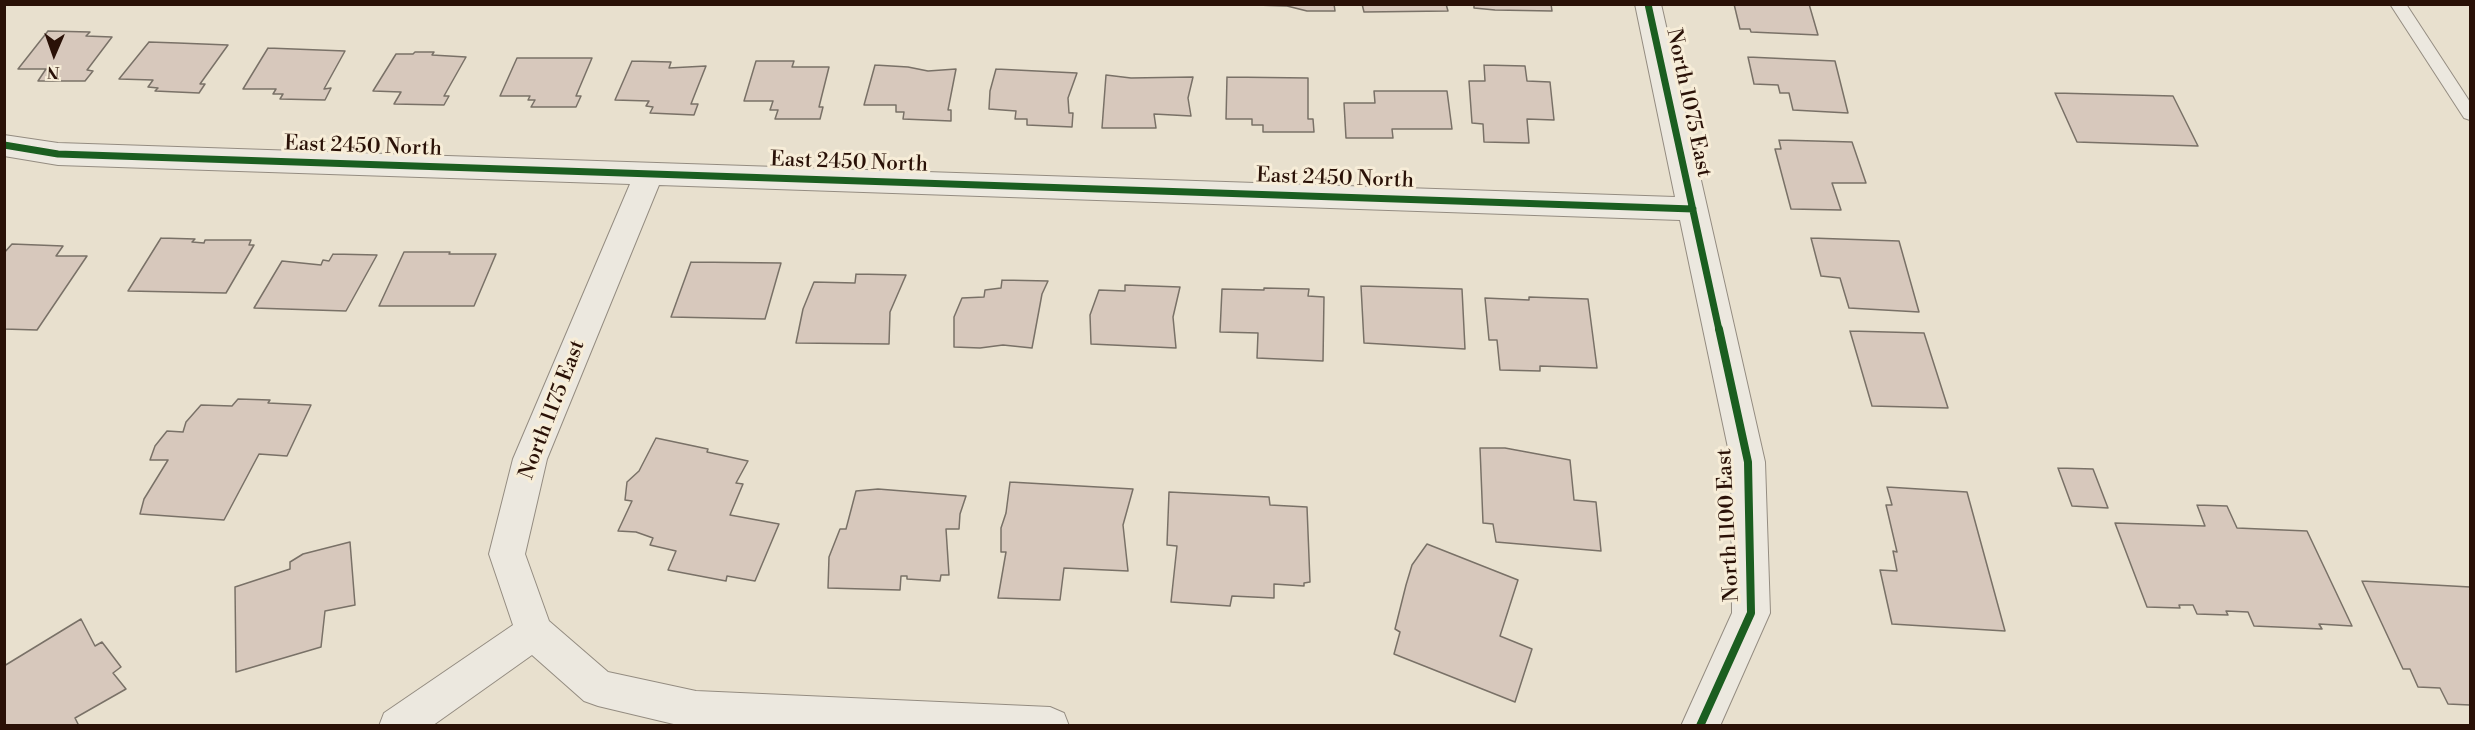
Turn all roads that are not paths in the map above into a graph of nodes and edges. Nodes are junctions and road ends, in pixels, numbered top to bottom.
1 (1648, 4) edge
2 (2397, 4) edge
3 (2470, 114) edge
4 (4, 145) edge
5 (649, 174) junction
6 (1693, 209) junction
7 (534, 632) junction
8 (398, 726) edge
9 (1050, 726) edge
10 (1700, 726) edge

1 - 6 street, North 1075 East
2 - 3 lane
4 - 5 street, East 2450 North
5 - 6 street, East 2450 North
5 - 7 street, North 1175 East
6 - 10 street, North 1100 East
7 - 8 street
7 - 9 street

